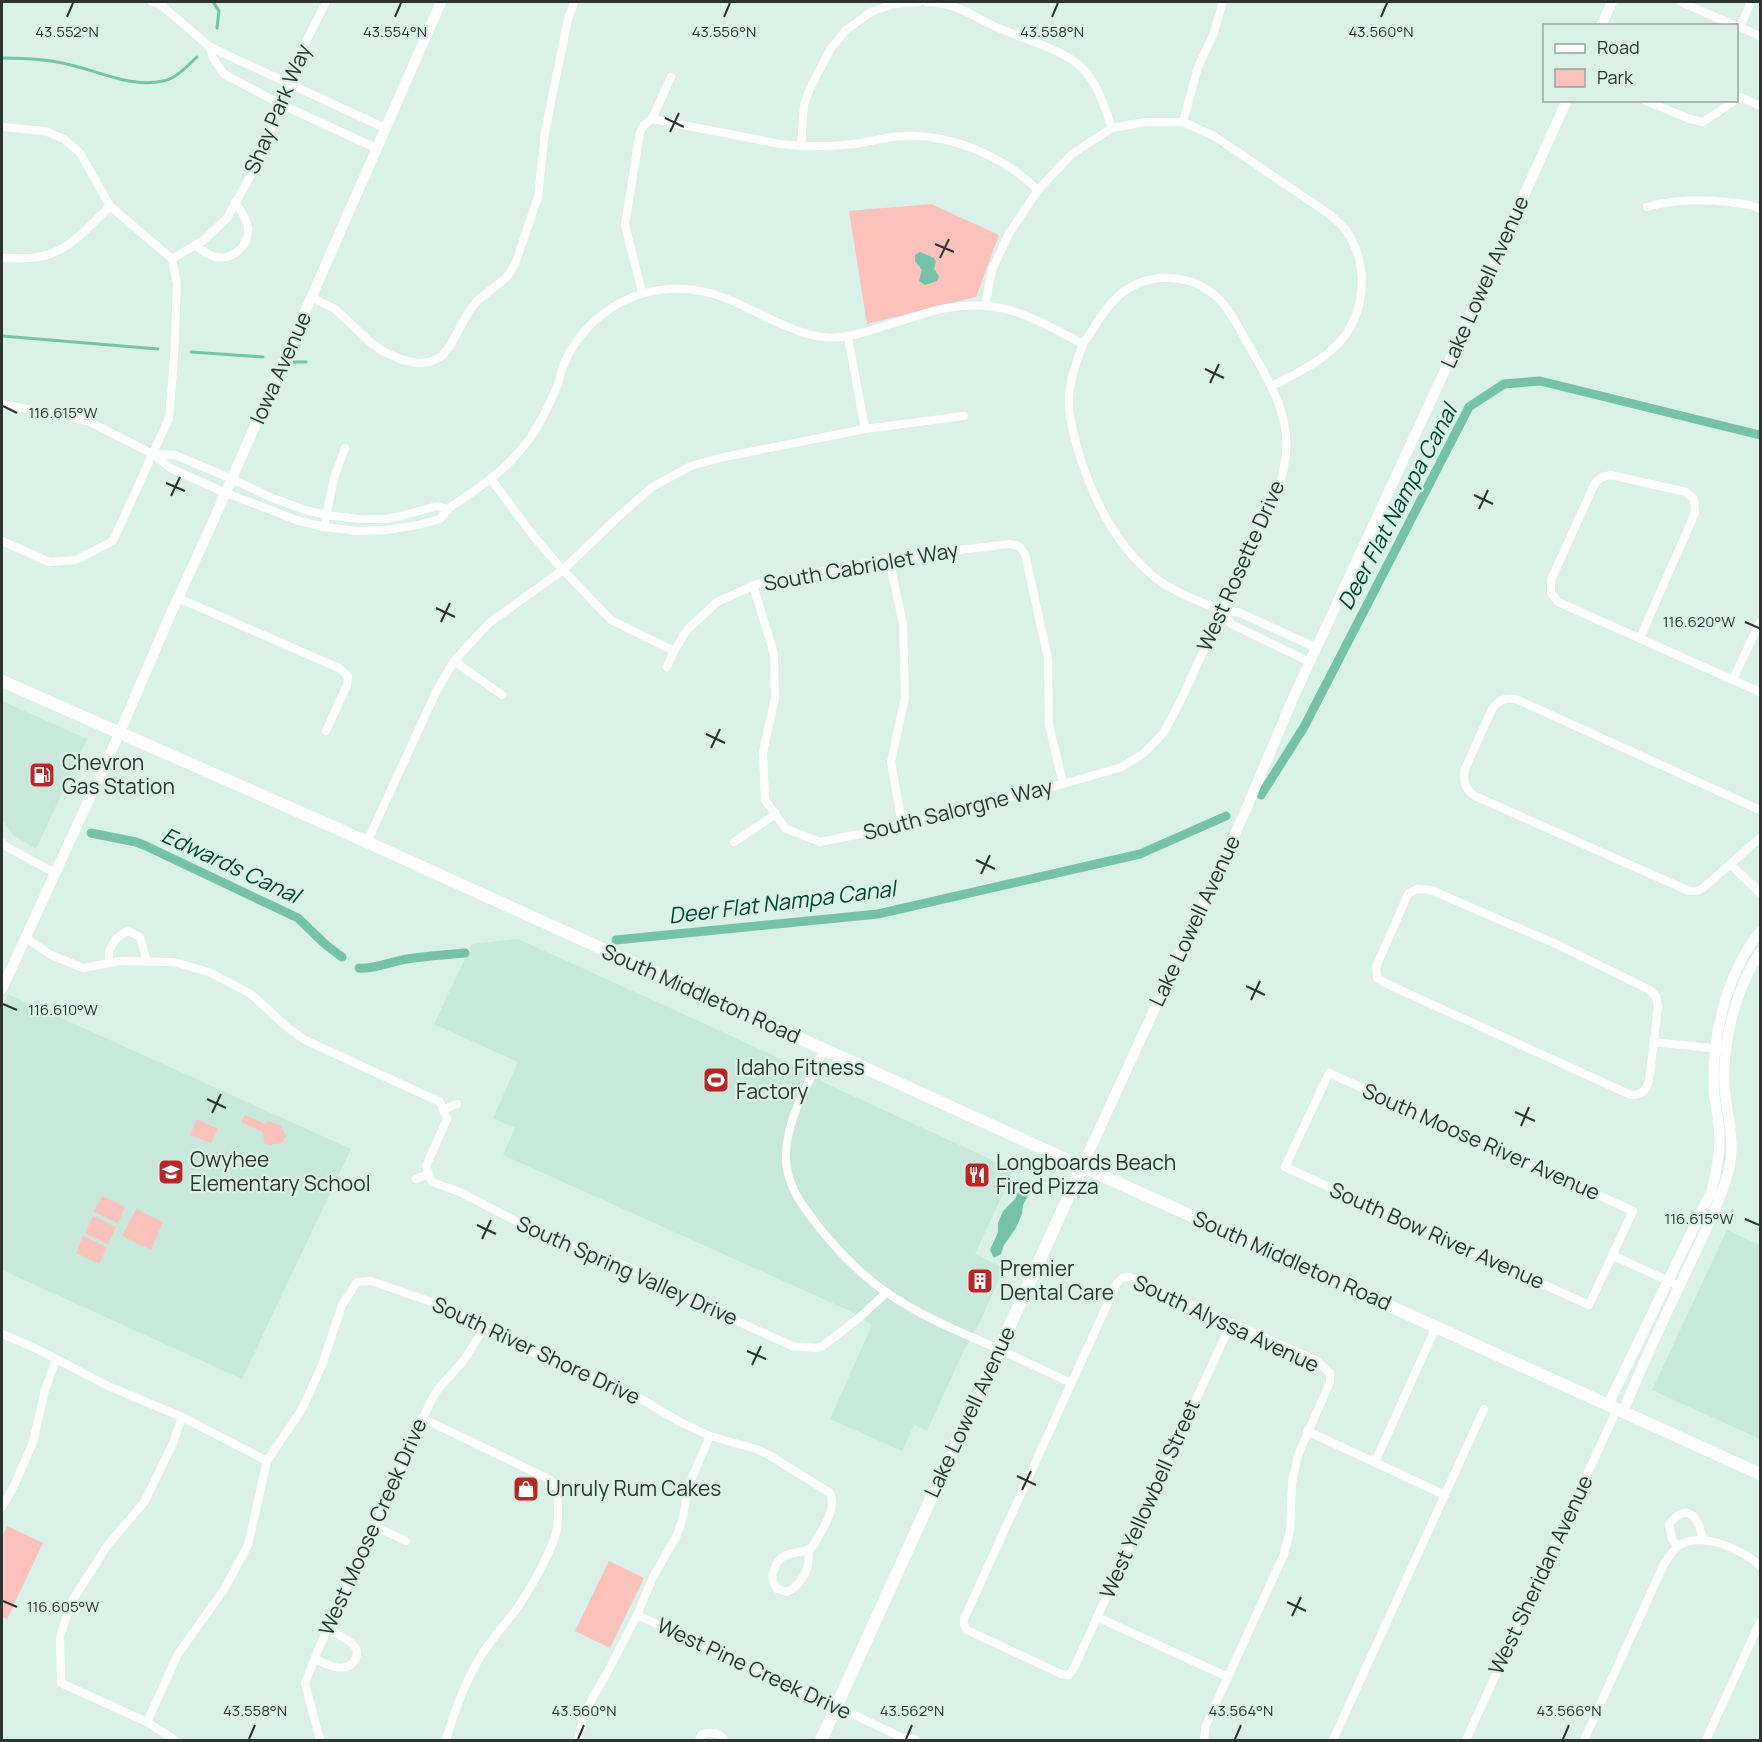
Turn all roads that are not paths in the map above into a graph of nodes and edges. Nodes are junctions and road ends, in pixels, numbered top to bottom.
1 (152, 2) edge
2 (326, 2) edge
3 (441, 2) edge
4 (574, 2) edge
5 (919, 2) edge
6 (926, 2) edge
7 (1223, 2) edge
8 (1612, 2) edge
9 (1682, 2) edge
10 (1751, 2) edge
11 (1602, 24) edge
12 (1733, 24) edge
13 (1738, 26) edge
14 (1761, 36) edge
15 (210, 46) junction
16 (671, 77) dead end
17 (286, 81) junction
18 (1738, 99) edge
19 (1566, 102) edge
20 (1649, 102) edge
21 (1733, 102) edge
22 (280, 104) junction
23 (1761, 106) edge
24 (652, 119) junction
25 (1183, 122) junction
26 (2, 127) edge
27 (385, 128) junction
28 (1112, 128) junction
29 (801, 146) junction
30 (376, 148) junction
31 (1038, 190) junction
32 (235, 202) junction
33 (110, 206) junction
34 (1647, 207) dead end
35 (1761, 209) edge
36 (195, 245) junction
37 (2, 258) edge
38 (172, 259) junction
39 (642, 292) junction
40 (311, 297) junction
41 (985, 305) junction
42 (848, 338) junction
43 (1083, 344) junction
44 (1272, 386) junction
45 (2, 404) edge
46 (964, 416) dead end
47 (865, 429) junction
48 (345, 448) dead end
49 (153, 454) junction
50 (232, 478) junction
51 (491, 479) junction
52 (226, 493) junction
53 (448, 509) junction
54 (327, 515) junction
55 (386, 519) junction
56 (324, 527) junction
57 (386, 530) junction
58 (2, 541) edge
59 (889, 559) junction
60 (563, 570) junction
61 (753, 585) junction
62 (178, 598) junction
63 (1222, 611) junction
64 (1761, 622) edge
65 (1640, 638) junction
66 (1317, 648) junction
67 (674, 651) junction
68 (454, 661) junction
69 (1310, 662) junction
70 (667, 667) dead end
71 (1733, 679) junction
72 (2, 681) edge
73 (1761, 692) edge
74 (502, 695) dead end
75 (326, 731) dead end
76 (119, 734) junction
77 (1144, 753) joint
78 (1063, 784) junction
79 (1761, 810) edge
80 (776, 814) junction
81 (902, 824) junction
82 (1761, 838) edge
83 (367, 842) junction
84 (734, 842) dead end
85 (2, 843) edge
86 (1730, 864) junction
87 (55, 873) junction
88 (1761, 893) edge
89 (1761, 932) edge
90 (25, 937) junction
91 (1761, 952) edge
92 (147, 962) junction
93 (110, 963) junction
94 (2, 989) edge
95 (1654, 1042) junction
96 (824, 1049) junction
97 (1721, 1049) junction
98 (457, 1104) dead end
99 (444, 1109) junction
100 (1082, 1167) junction
101 (1285, 1167) joint
102 (429, 1174) junction
103 (416, 1179) dead end
104 (1612, 1255) junction
105 (1674, 1284) junction
106 (886, 1293) junction
107 (1231, 1323) junction
108 (1436, 1327) junction
109 (484, 1328) junction
110 (2, 1335) edge
111 (999, 1349) junction
112 (56, 1360) junction
113 (1071, 1383) junction
114 (1616, 1408) junction
115 (1484, 1410) dead end
116 (182, 1417) junction
117 (422, 1418) junction
118 (1307, 1431) junction
119 (710, 1436) junction
120 (267, 1461) junction
121 (1374, 1462) junction
122 (1761, 1474) edge
123 (1444, 1495) junction
124 (2, 1507) edge
125 (374, 1526) junction
126 (1703, 1539) junction
127 (406, 1541) dead end
128 (1677, 1546) junction
129 (809, 1550) junction
130 (1760, 1565) edge
131 (637, 1615) junction
132 (1097, 1617) junction
133 (1761, 1622) edge
134 (328, 1629) junction
135 (314, 1659) junction
136 (1228, 1677) junction
137 (836, 1707) junction
138 (147, 1722) junction
139 (903, 1739) edge
140 (1205, 1739) edge
141 (175, 1740) edge
142 (320, 1740) edge
143 (447, 1740) edge
144 (578, 1740) edge
145 (699, 1740) edge
146 (724, 1740) edge
147 (821, 1740) edge
148 (916, 1740) edge
149 (1333, 1740) edge
150 (1466, 1740) edge
151 (1584, 1740) edge
152 (1706, 1740) edge

1 - 15 street
2 - 17 street, Shay Park Way
3 - 27 street, Iowa Avenue
4 - 40 street
5 - 29 street
6 - 28 street
7 - 25 street
8 - 11 street
9 - 12 street
10 - 13 street
13 - 14 street
15 - 17 street
15 - 22 street
16 - 24 street
17 - 22 street, Shay Park Way
17 - 27 street
18 - 23 street
19 - 66 street, Lake Lowell Avenue
20 - 21 street
22 - 30 street
22 - 32 street, Shay Park Way
24 - 29 street
24 - 39 street
25 - 28 street
25 - 44 street
26 - 33 street
27 - 30 street, Iowa Avenue
28 - 31 street
29 - 31 street
30 - 40 street, Iowa Avenue
31 - 41 street
32 - 36 street, Shay Park Way
32 - 36 street
33 - 37 street
33 - 38 street
34 - 35 street
36 - 38 street, Shay Park Way
38 - 49 street
39 - 42 street
39 - 51 street
40 - 50 street, Iowa Avenue
41 - 42 street
41 - 43 street
42 - 47 street
43 - 44 street, West Rosette Drive
43 - 63 street, West Rosette Drive
44 - 63 street, West Rosette Drive
45 - 49 street
46 - 47 street
47 - 60 street
48 - 54 street
49 - 50 street
49 - 52 street
49 - 58 street
50 - 52 street, Iowa Avenue
50 - 54 street
51 - 53 street
51 - 60 street
52 - 56 street
52 - 62 street, Iowa Avenue
53 - 55 street
53 - 57 street
54 - 55 street
54 - 56 street
55 - 57 street
56 - 57 street
59 - 61 street, South Cabriolet Way
59 - 78 street, South Cabriolet Way
59 - 81 street
60 - 67 street
60 - 68 street
61 - 67 street, South Cabriolet Way
61 - 80 street
62 - 75 street
62 - 76 street, Iowa Avenue
63 - 66 street
63 - 69 street
63 - 77 street, West Rosette Drive
64 - 71 street
65 - 65 street
65 - 71 street
66 - 69 street, Lake Lowell Avenue
67 - 70 street, South Cabriolet Way
68 - 74 street
68 - 83 street
69 - 100 street, Lake Lowell Avenue
71 - 73 street
72 - 76 main road, South Middleton Road
76 - 83 main road, South Middleton Road
76 - 87 street, Iowa Avenue
77 - 78 street, South Salorgne Way
78 - 81 street, South Salorgne Way
79 - 86 street
80 - 81 street, South Salorgne Way
80 - 84 street
82 - 86 street
83 - 96 main road, South Middleton Road
85 - 87 street
86 - 88 street
87 - 90 street, Iowa Avenue
89 - 97 street
90 - 93 street
90 - 94 street, Iowa Avenue
91 - 97 street
92 - 93 street
92 - 93 street
92 - 99 street
95 - 95 street
95 - 97 street
96 - 100 main road, South Middleton Road
96 - 106 street
97 - 105 street
98 - 99 street
99 - 102 street
100 - 108 main road, South Middleton Road
100 - 111 main road, Lake Lowell Avenue
101 - 104 street, South Bow River Avenue
101 - 104 street, South Moose River Avenue
102 - 103 street
102 - 106 street, South Spring Valley Drive
104 - 105 street
105 - 114 street
105 - 114 street
106 - 111 street
107 - 113 street, South Alyssa Avenue
107 - 118 street, South Alyssa Avenue
107 - 132 street, West Yellowbell Street
108 - 114 main road, South Middleton Road
108 - 121 street
109 - 117 street, West Moose Creek Drive
109 - 119 street, South River Shore Drive
109 - 120 street, South River Shore Drive
110 - 112 street
111 - 113 street
111 - 137 main road, Lake Lowell Avenue
112 - 116 street
112 - 124 street
113 - 132 street, West Yellowbell Street
114 - 122 main road, South Middleton Road
114 - 150 street, West Sheridan Avenue
115 - 123 street
116 - 120 street
116 - 138 street
117 - 125 street, West Moose Creek Drive
117 - 143 street
118 - 121 street
118 - 136 street
119 - 129 street, South River Shore Drive
119 - 131 street
120 - 138 street
121 - 123 street
123 - 149 street
125 - 127 street
125 - 134 street, West Moose Creek Drive
126 - 128 street
126 - 128 street
126 - 130 street
128 - 151 street
129 - 129 street
131 - 137 street, West Pine Creek Drive
131 - 144 street
132 - 136 street
133 - 152 street
134 - 135 street, West Moose Creek Drive
134 - 135 street
135 - 142 street, West Moose Creek Drive
136 - 140 street
137 - 139 street, West Pine Creek Drive
137 - 147 main road, Lake Lowell Avenue
138 - 141 street
139 - 148 street, West Pine Creek Drive
145 - 146 street

